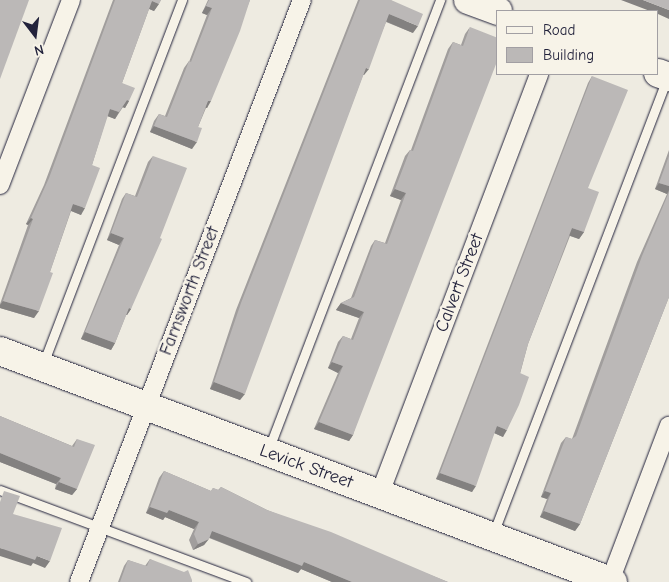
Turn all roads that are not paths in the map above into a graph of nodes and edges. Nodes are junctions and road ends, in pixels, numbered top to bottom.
1 (71, 0) edge
2 (182, 0) edge
3 (302, 0) edge
4 (440, 0) edge
5 (468, 0) edge
6 (497, 11) edge
7 (540, 75) edge
8 (665, 75) edge
9 (0, 186) edge
10 (0, 351) edge
11 (42, 367) junction
12 (146, 407) junction
13 (669, 426) edge
14 (267, 453) junction
15 (0, 490) edge
16 (380, 493) junction
17 (100, 529) junction
18 (492, 536) junction
19 (611, 581) edge
20 (79, 582) edge
21 (246, 582) edge

1 - 9 street
2 - 11 lane
3 - 12 street, Farnsworth Street
4 - 14 lane
5 - 6 highway
7 - 16 street, Calvert Street
8 - 18 lane
10 - 11 highway, Levick Street
11 - 12 highway, Levick Street
12 - 14 highway, Levick Street
12 - 17 street, Farnsworth Street
13 - 19 street
14 - 16 highway, Levick Street
15 - 17 lane
16 - 18 highway, Levick Street
17 - 20 street, Farnsworth Street
17 - 21 lane
18 - 19 highway, Levick Street

